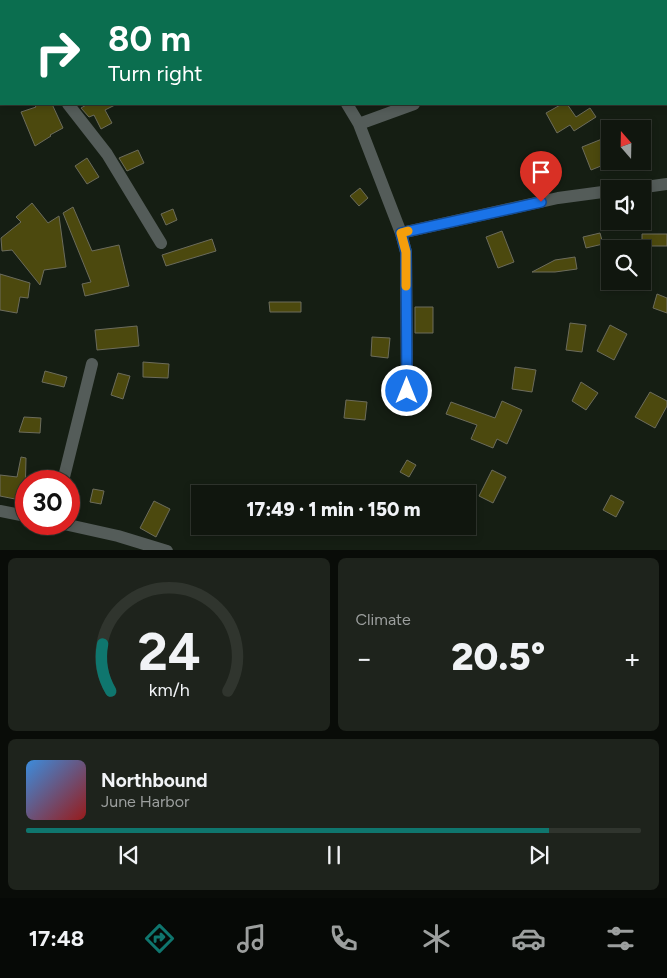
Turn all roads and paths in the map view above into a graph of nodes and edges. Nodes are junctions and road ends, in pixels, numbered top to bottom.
1 (69, 105) edge
2 (348, 105) edge
3 (411, 105) edge
4 (359, 124) junction
5 (667, 184) edge
6 (651, 186) edge
7 (601, 192) edge
8 (401, 233) junction
9 (161, 243) dead end
10 (92, 364) dead end
11 (407, 391) dead end
12 (66, 470) edge
13 (0, 511) edge
14 (15, 514) edge
15 (80, 528) edge
16 (167, 550) edge

1 - 9 street
2 - 4 street
3 - 4 street
4 - 8 street
5 - 6 street
7 - 8 street
8 - 11 street
10 - 12 street
13 - 14 street
15 - 16 street

